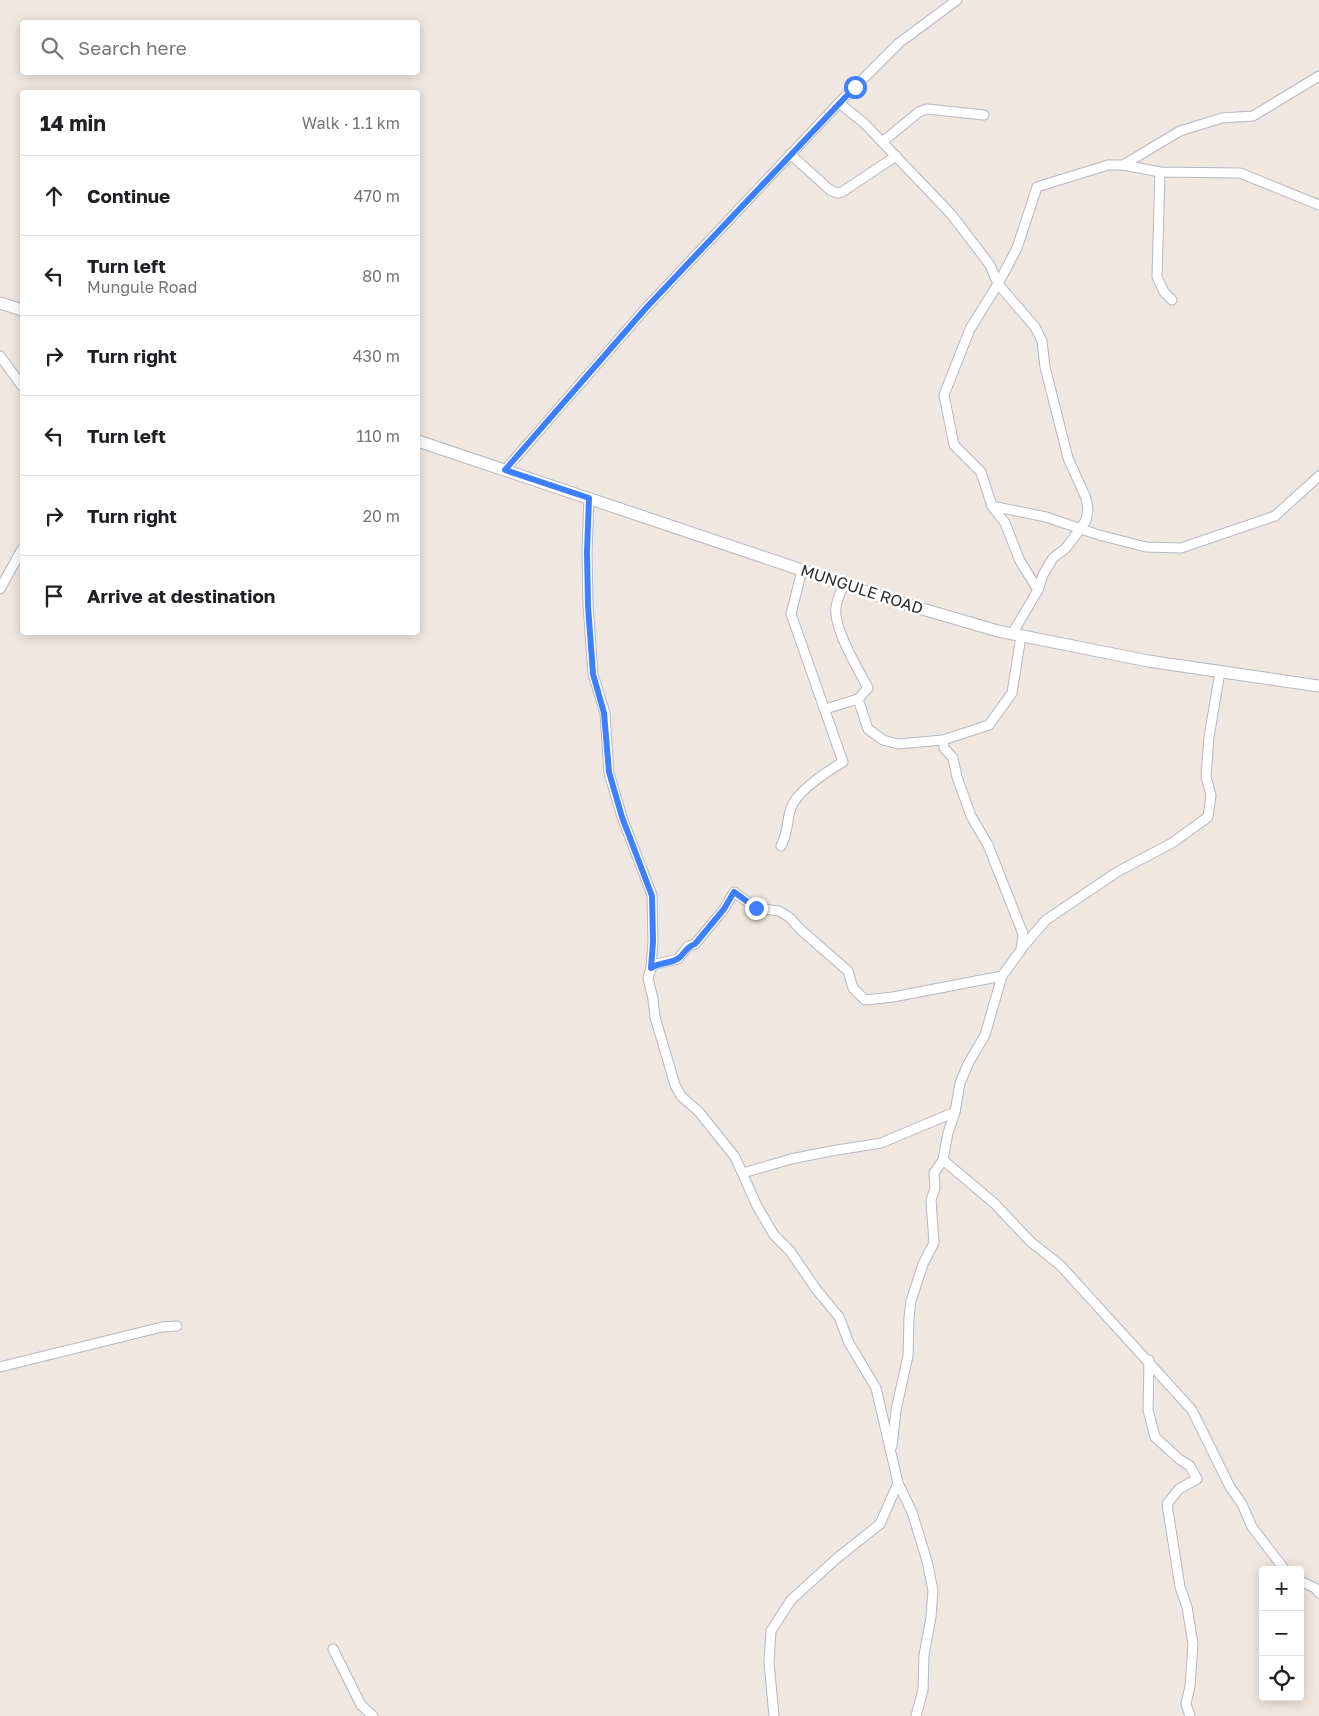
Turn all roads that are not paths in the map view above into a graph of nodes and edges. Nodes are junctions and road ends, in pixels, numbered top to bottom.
1 (957, 0) edge
2 (1319, 76) edge
3 (839, 103) junction
4 (984, 115) dead end
5 (882, 142) junction
6 (790, 154) junction
7 (896, 156) junction
8 (1123, 165) junction
9 (1160, 172) junction
10 (1319, 205) edge
11 (998, 284) junction
12 (1172, 300) dead end
13 (0, 303) edge
14 (20, 309) edge
15 (0, 356) edge
16 (20, 383) edge
17 (420, 442) edge
18 (505, 470) junction
19 (1319, 476) edge
20 (589, 498) junction
21 (992, 506) junction
22 (1081, 528) junction
23 (20, 553) edge
24 (802, 570) junction
25 (844, 584) junction
26 (0, 589) edge
27 (1038, 590) junction
28 (1017, 635) junction
29 (1220, 672) junction
30 (1319, 686) edge
31 (858, 699) junction
32 (825, 709) junction
33 (943, 740) junction
34 (781, 846) dead end
35 (1021, 950) junction
36 (651, 968) junction
37 (1002, 976) junction
38 (955, 1112) junction
39 (943, 1160) junction
40 (743, 1173) junction
41 (177, 1326) dead end
42 (1148, 1360) junction
43 (0, 1367) edge
44 (891, 1454) junction
45 (898, 1483) junction
46 (1282, 1566) edge
47 (1319, 1578) edge
48 (1304, 1582) edge
49 (1317, 1590) edge
50 (334, 1648) dead end
51 (373, 1716) edge
52 (774, 1716) edge
53 (916, 1716) edge
54 (1190, 1716) edge

1 - 3 street
2 - 8 street
3 - 5 street
3 - 6 street
4 - 5 street
5 - 7 street
6 - 7 street
6 - 18 street
7 - 11 street
8 - 9 street
8 - 11 street
9 - 10 street
9 - 12 street
11 - 21 street
11 - 22 street
13 - 14 street
15 - 16 street
17 - 18 street, MUNGULE ROAD
18 - 20 street, MUNGULE ROAD
19 - 22 street
20 - 24 street, MUNGULE ROAD
20 - 36 street
21 - 22 street
21 - 27 street
22 - 27 street
23 - 26 street
24 - 25 street, MUNGULE ROAD
24 - 32 street
25 - 28 street, MUNGULE ROAD
25 - 31 street
27 - 28 street
28 - 29 street, MUNGULE ROAD
28 - 33 street
29 - 30 street, MUNGULE ROAD
29 - 35 street
31 - 32 street
31 - 33 street
32 - 34 street
33 - 35 street
35 - 37 street
36 - 37 street
36 - 40 street
37 - 38 street
38 - 39 street
38 - 40 street
39 - 42 street
39 - 44 street
40 - 44 street
41 - 43 street
42 - 46 street
42 - 54 street
44 - 45 street
45 - 52 street
45 - 53 street
47 - 49 street
48 - 49 street
50 - 51 street

